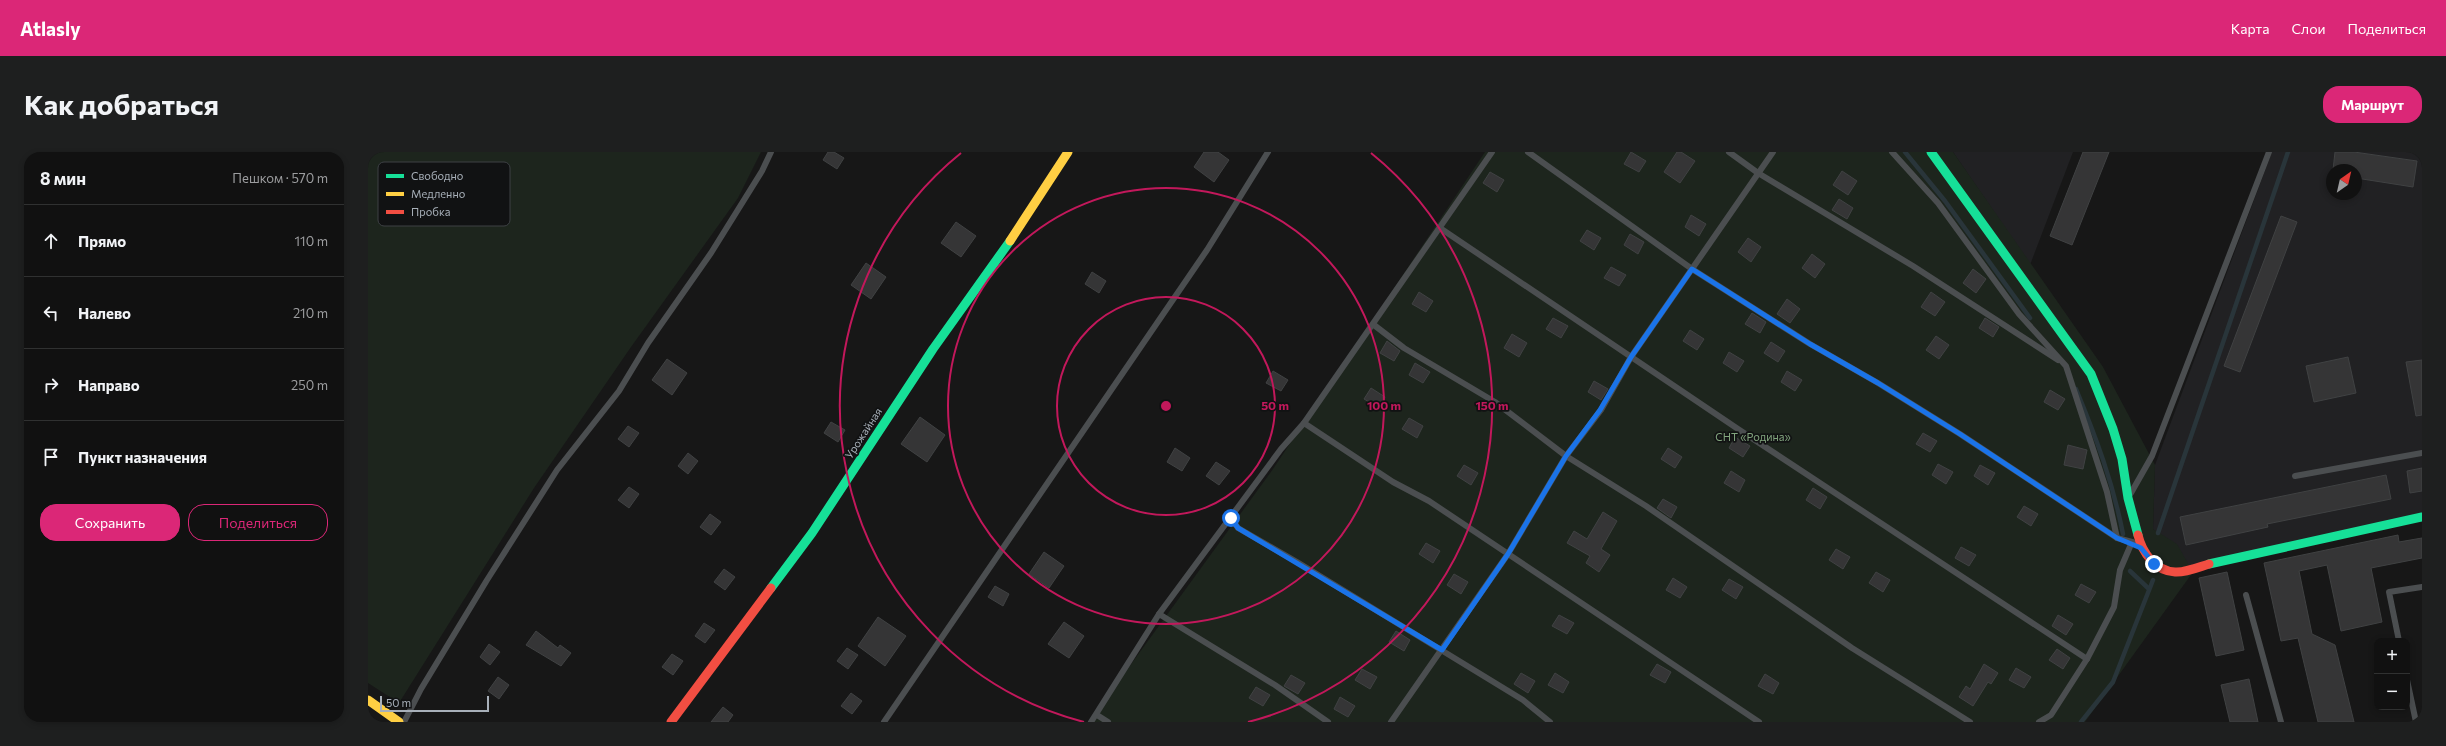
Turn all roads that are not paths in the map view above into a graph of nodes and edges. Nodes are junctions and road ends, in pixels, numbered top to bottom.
1 (771, 152) edge
2 (1068, 152) edge
3 (1268, 152) edge
4 (1492, 152) edge
5 (1528, 152) edge
6 (1730, 152) edge
7 (1773, 152) edge
8 (1892, 152) edge
9 (1931, 152) edge
10 (2269, 152) edge
11 (1758, 173) junction
12 (1440, 228) junction
13 (1692, 269) junction
14 (1374, 325) junction
15 (1631, 357) junction
16 (2066, 366) junction
17 (1304, 423) junction
18 (2422, 452) edge
19 (1566, 456) junction
20 (2295, 476) dead end
21 (2128, 498) junction
22 (2422, 516) edge
23 (1231, 518) junction
24 (2117, 538) junction
25 (2132, 542) junction
26 (2141, 548) junction
27 (1508, 554) junction
28 (2422, 587) edge
29 (2246, 595) dead end
30 (1159, 614) junction
31 (2398, 638) edge
32 (1442, 650) junction
33 (2087, 659) junction
34 (2410, 695) edge
35 (368, 700) edge
36 (2422, 713) edge
37 (2414, 714) junction
38 (1096, 716) junction
39 (399, 722) edge
40 (404, 722) edge
41 (671, 722) edge
42 (884, 722) edge
43 (1091, 722) edge
44 (1108, 722) edge
45 (1328, 722) edge
46 (1391, 722) edge
47 (1550, 722) edge
48 (1759, 722) edge
49 (1970, 722) edge
50 (2039, 722) edge
51 (2281, 722) edge
52 (2416, 722) edge

1 - 40 lane
2 - 41 street, Урожайная
3 - 42 lane
4 - 12 lane
5 - 13 lane
6 - 11 lane
7 - 11 lane
8 - 16 lane
9 - 21 street
10 - 21 lane
11 - 13 lane
11 - 16 lane
12 - 14 lane
12 - 15 lane
13 - 15 lane
13 - 24 lane
14 - 17 lane
14 - 19 lane
15 - 19 lane
15 - 33 lane
16 - 24 lane
17 - 23 lane
17 - 27 lane
18 - 20 lane
19 - 27 lane
19 - 49 lane
21 - 26 street
22 - 26 street
23 - 30 lane
23 - 32 lane
24 - 25 lane
25 - 26 lane
25 - 33 lane
27 - 32 lane
27 - 48 lane
28 - 31 lane
29 - 51 lane
30 - 38 lane
30 - 45 lane
32 - 46 lane
32 - 47 lane
33 - 50 lane
34 - 37 lane
35 - 39 street
36 - 37 lane
37 - 52 lane
38 - 43 lane
38 - 44 lane

